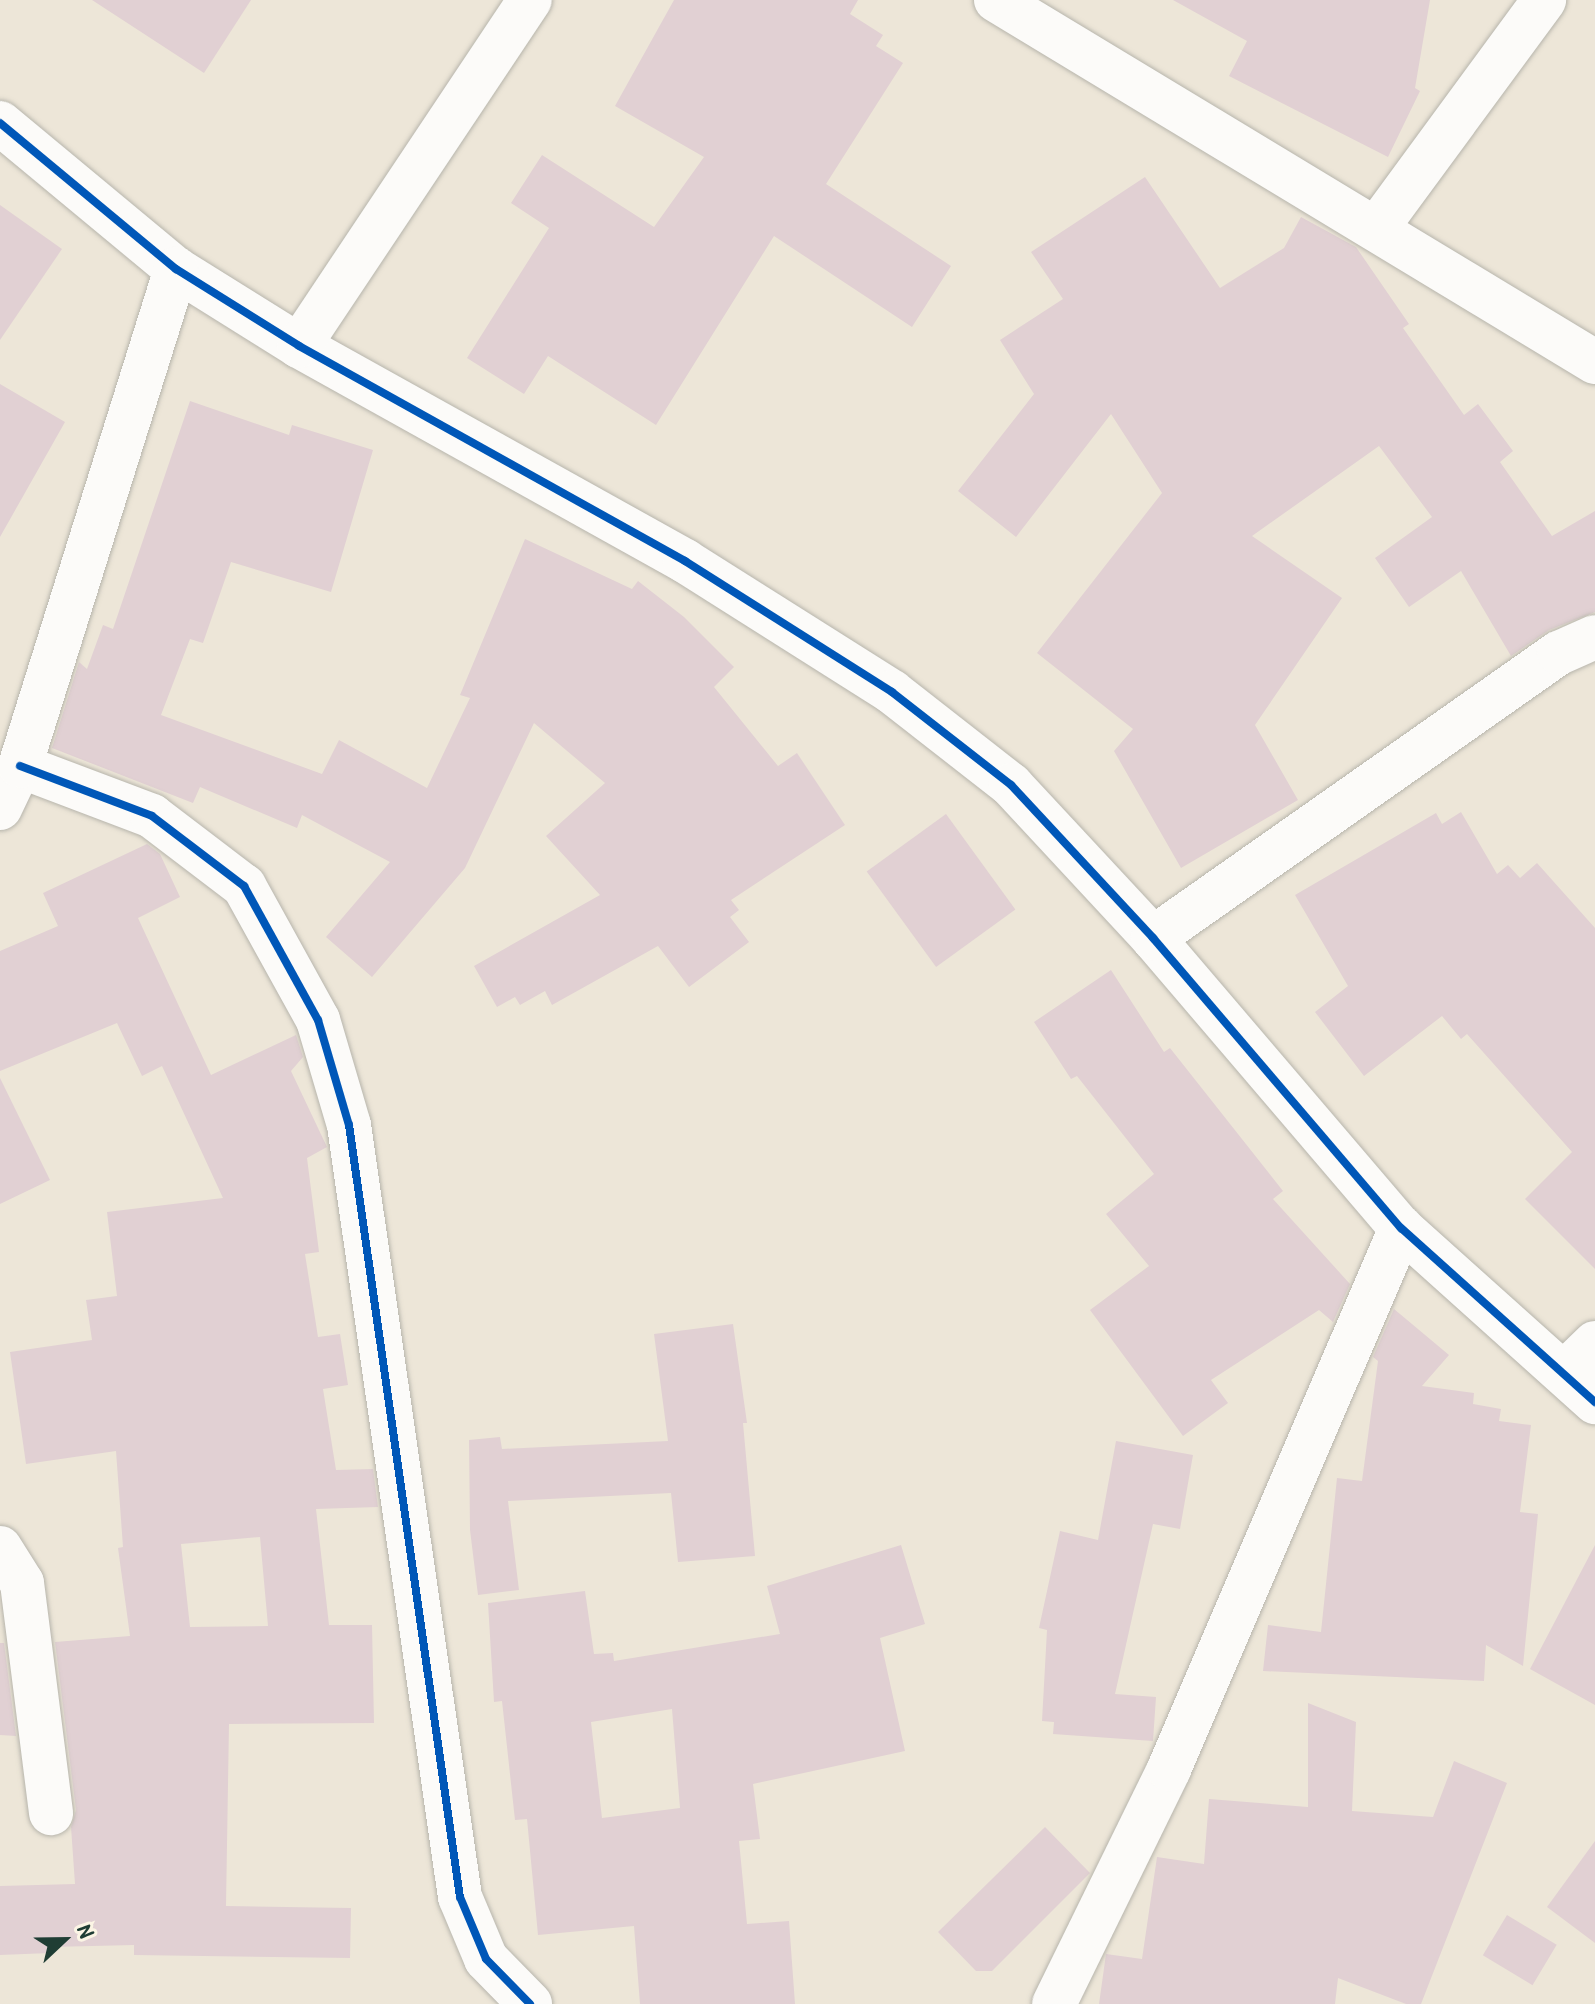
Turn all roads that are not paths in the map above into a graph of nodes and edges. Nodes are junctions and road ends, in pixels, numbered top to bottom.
1 (530, 0) edge
2 (996, 0) edge
3 (1544, 0) edge
4 (0, 123) edge
5 (1376, 229) junction
6 (176, 269) junction
7 (299, 346) junction
8 (1595, 362) edge
9 (1595, 637) edge
10 (20, 766) junction
11 (0, 808) edge
12 (1153, 938) junction
13 (1401, 1228) junction
14 (1595, 1343) edge
15 (1580, 1388) edge
16 (0, 1548) edge
17 (51, 1813) dead end
18 (530, 2004) edge
19 (1054, 2004) edge

1 - 7 street
2 - 5 street
3 - 5 street
4 - 6 street
5 - 8 street
6 - 7 street
6 - 10 street
7 - 12 street
9 - 12 street
10 - 11 street
10 - 18 street
12 - 13 street
13 - 15 street
13 - 19 street
14 - 15 street
16 - 17 street

